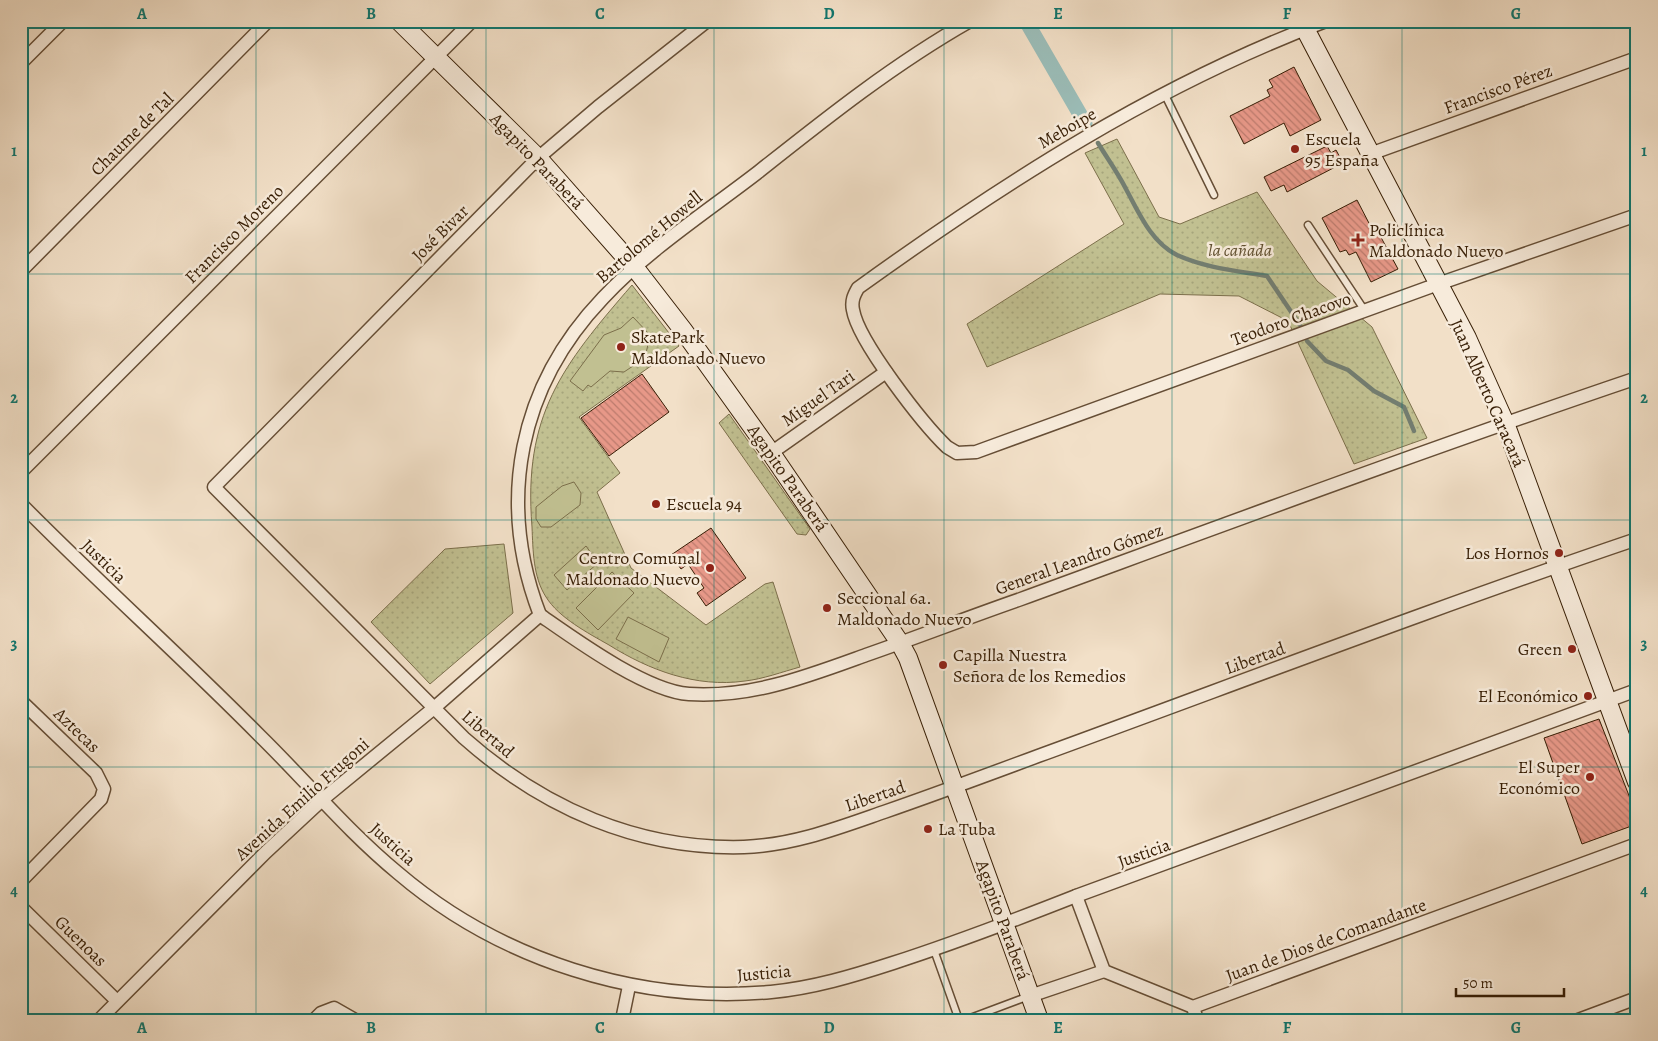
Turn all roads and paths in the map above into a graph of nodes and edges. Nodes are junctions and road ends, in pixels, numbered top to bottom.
1 (63, 21) edge
2 (268, 21) edge
3 (399, 21) edge
4 (472, 21) edge
5 (707, 21) edge
6 (970, 21) edge
7 (1326, 21) edge
8 (1303, 25) edge
9 (434, 57) junction
10 (1637, 58) edge
11 (21, 63) edge
12 (1165, 95) junction
13 (1370, 154) junction
14 (538, 158) junction
15 (1214, 195) dead end
16 (1637, 215) edge
17 (1308, 225) dead end
18 (635, 268) junction
19 (21, 271) edge
20 (1438, 284) junction
21 (1365, 311) junction
22 (886, 372) junction
23 (1637, 378) edge
24 (1505, 423) junction
25 (771, 453) junction
26 (21, 472) edge
27 (214, 487) joint
28 (21, 504) edge
29 (1637, 539) edge
30 (1558, 566) junction
31 (540, 615) junction
32 (900, 643) junction
33 (1637, 690) edge
34 (1607, 700) junction
35 (21, 701) edge
36 (434, 708) junction
37 (1637, 782) edge
38 (954, 787) junction
39 (323, 799) junction
40 (1637, 844) edge
41 (21, 880) edge
42 (1076, 896) junction
43 (21, 907) edge
44 (1004, 925) junction
45 (934, 950) junction
46 (1104, 971) junction
47 (629, 986) junction
48 (1030, 996) junction
49 (1637, 998) edge
50 (117, 1001) junction
51 (1192, 1007) junction
52 (317, 1016) edge
53 (99, 1020) edge
54 (355, 1020) edge
55 (622, 1020) edge
56 (959, 1020) edge
57 (965, 1020) edge
58 (1039, 1020) edge
59 (1197, 1020) edge
60 (1578, 1020) edge

1 - 11 street
2 - 19 street, Chaume de Tal
3 - 9 street, Agapito Paraberá
4 - 9 street, Francisco Moreno
5 - 14 street, José Bivar
6 - 18 street, Bartolomé Howell
7 - 8 street, Meboipe
8 - 12 street, Meboipe
8 - 13 street, Juan Alberto Caracará
9 - 14 street, Agapito Paraberá
9 - 26 street, Francisco Moreno
10 - 13 street, Francisco Pérez
12 - 15 lane
12 - 22 street, Meboipe
13 - 20 street, Juan Alberto Caracará
14 - 18 street, Agapito Paraberá
14 - 27 street, José Bivar
16 - 20 street, Teodoro Chacovo
17 - 21 lane
18 - 25 street, Agapito Paraberá
18 - 31 street, Bartolomé Howell
20 - 21 street, Teodoro Chacovo
20 - 24 street, Juan Alberto Caracará
21 - 22 street, Teodoro Chacovo
22 - 25 street, Miguel Tari
23 - 24 street, General Leandro Gómez
24 - 30 street, Juan Alberto Caracará
24 - 32 street, General Leandro Gómez
25 - 32 street, Agapito Paraberá
27 - 36 street, Libertad
28 - 39 street, Justicia
29 - 30 street, Libertad
30 - 34 street, Juan Alberto Caracará
30 - 38 street, Libertad
31 - 32 street, General Leandro Gómez
31 - 36 street, Avenida Emilio Frugoni
32 - 38 street, Agapito Paraberá
33 - 34 street, Justicia
34 - 37 street, Juan Alberto Caracará
34 - 42 street, Justicia
35 - 41 street, Aztecas
36 - 38 street, Libertad
36 - 39 street, Avenida Emilio Frugoni
38 - 44 street, Agapito Paraberá
39 - 47 street, Justicia
39 - 50 street, Avenida Emilio Frugoni
40 - 51 street, Juan de Dios de Comandante
42 - 44 street, Justicia
42 - 46 street
43 - 50 street, Guenoas
44 - 45 street, Justicia
44 - 48 street, Agapito Paraberá
45 - 47 street, Justicia
45 - 56 lane
46 - 48 street
46 - 51 street
47 - 55 street
48 - 57 lane
48 - 58 street, Agapito Paraberá
49 - 60 street
50 - 53 street, Avenida Emilio Frugoni
51 - 59 street
52 - 54 street

